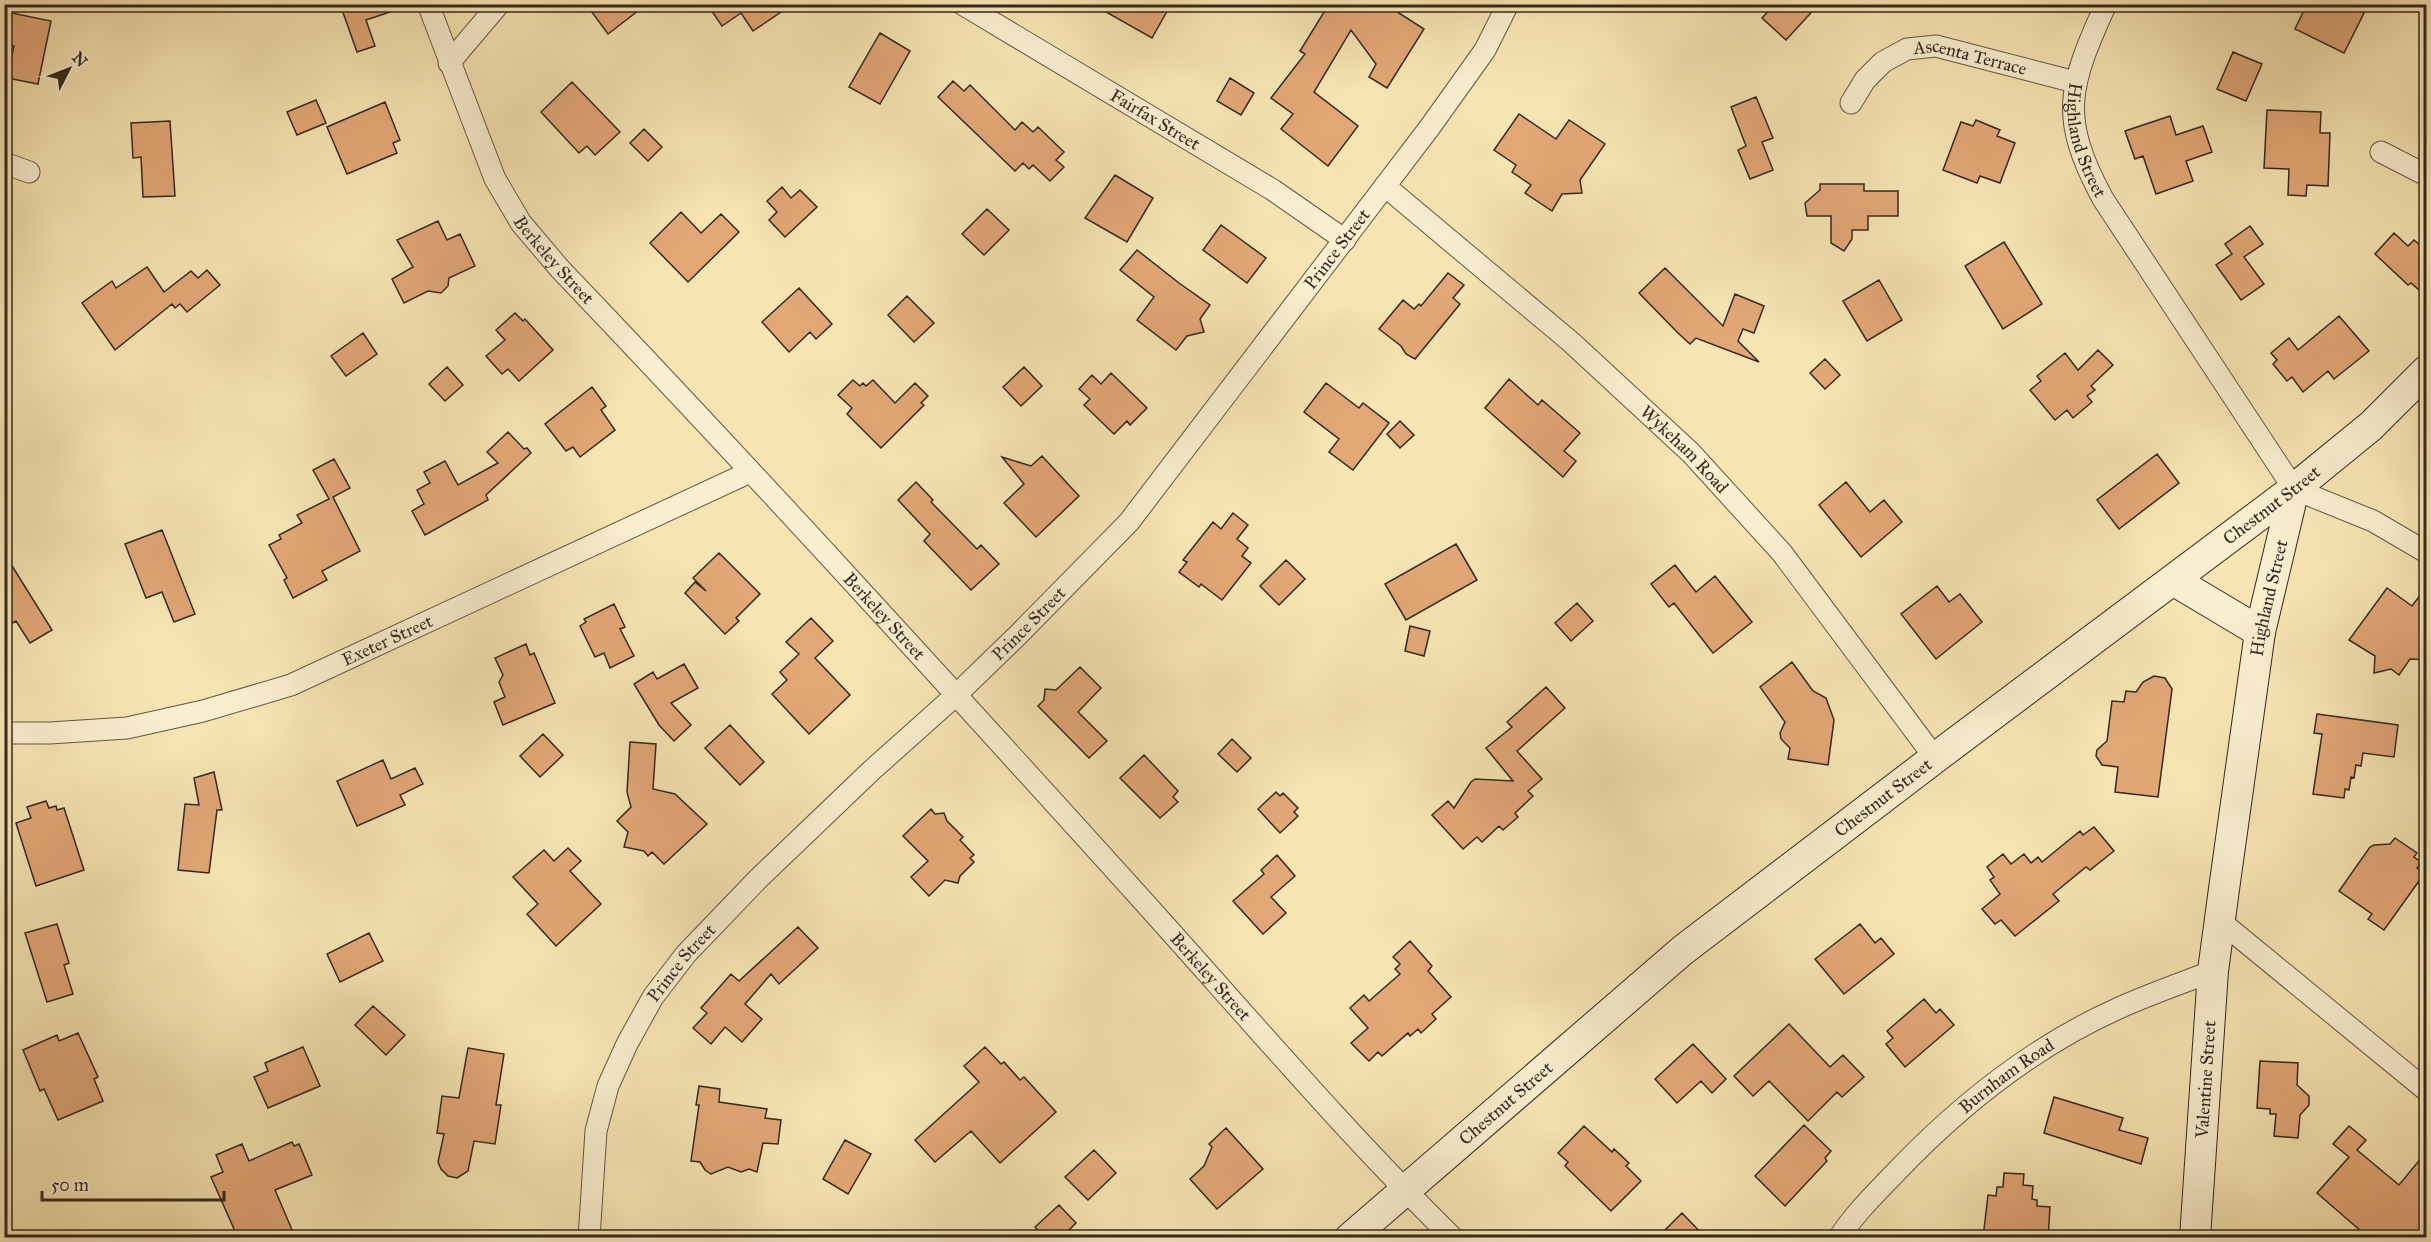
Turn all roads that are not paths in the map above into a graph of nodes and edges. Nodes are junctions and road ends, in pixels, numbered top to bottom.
1 (428, 4) edge
2 (499, 4) edge
3 (962, 4) edge
4 (1508, 4) edge
5 (2106, 4) edge
6 (449, 63) junction
7 (2075, 82) junction
8 (1851, 103) dead end
9 (2381, 153) dead end
10 (4, 163) edge
11 (29, 172) dead end
12 (2427, 175) edge
13 (1385, 186) junction
14 (1345, 240) junction
15 (2427, 371) edge
16 (750, 472) junction
17 (2294, 489) junction
18 (2427, 552) edge
19 (2173, 580) junction
20 (2260, 632) junction
21 (956, 695) junction
22 (4, 733) edge
23 (1935, 758) junction
24 (2220, 921) junction
25 (2213, 971) junction
26 (2427, 1090) edge
27 (1404, 1189) junction
28 (589, 1238) edge
29 (1350, 1238) edge
30 (1453, 1238) edge
31 (1839, 1238) edge
32 (2195, 1238) edge

1 - 6 street, Berkeley Street
2 - 6 street
3 - 14 street, Fairfax Street
4 - 13 street, Prince Street
5 - 7 street, Highland Street
6 - 16 street, Berkeley Street
7 - 8 street, Ascenta Terrace
7 - 17 street, Highland Street
9 - 12 street
10 - 11 street
13 - 14 street, Prince Street
13 - 23 street, Wykeham Road
14 - 21 street, Prince Street
15 - 17 main road, Chestnut Street
16 - 21 street, Berkeley Street
16 - 22 street, Exeter Street
17 - 18 street
17 - 19 main road, Chestnut Street
17 - 20 main road, Highland Street
19 - 20 main road
19 - 23 main road, Chestnut Street
20 - 24 main road, Highland Street
21 - 27 street, Berkeley Street
21 - 28 street, Prince Street
23 - 27 main road, Chestnut Street
24 - 25 main road, Valentine Street
24 - 26 street
25 - 31 street, Burnham Road
25 - 32 main road, Valentine Street
27 - 29 main road, Chestnut Street
27 - 30 street, Berkeley Street

